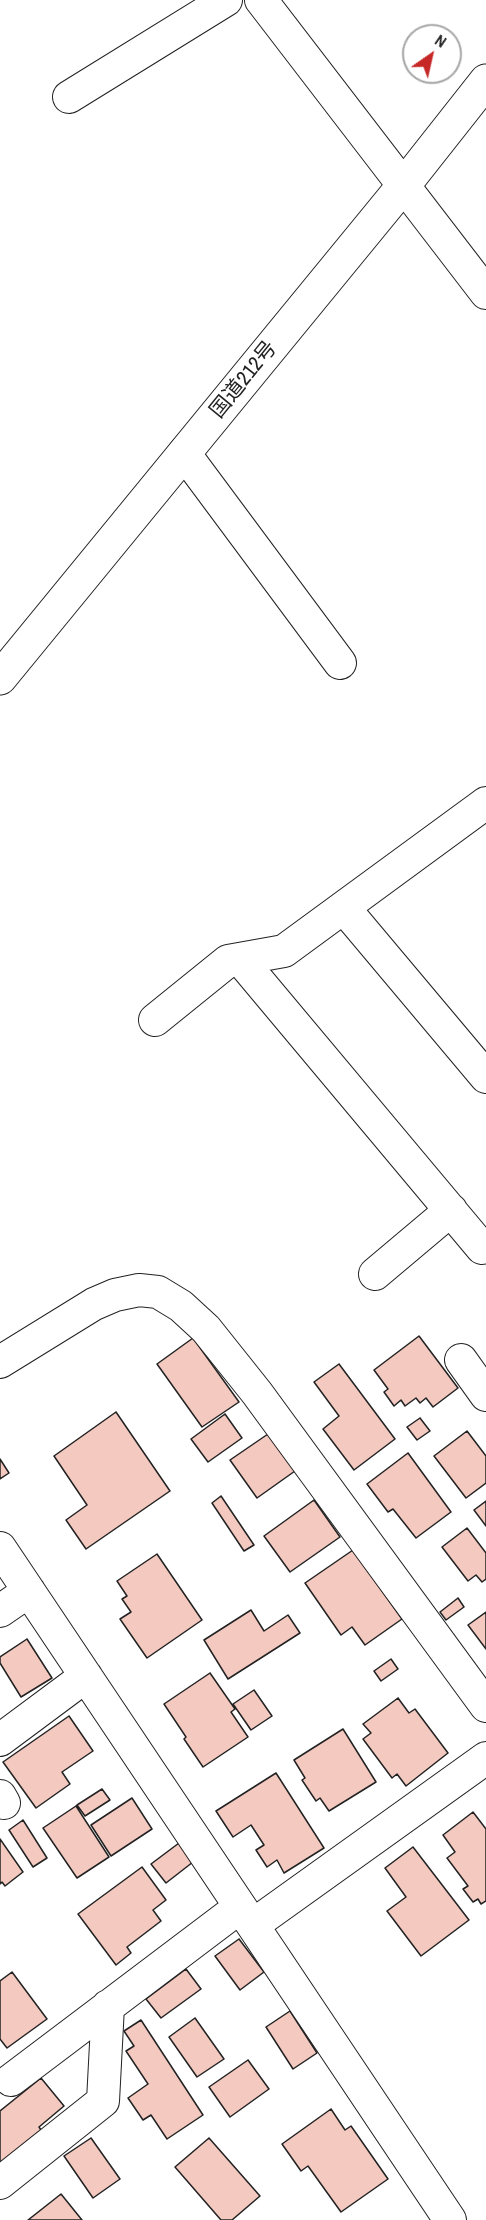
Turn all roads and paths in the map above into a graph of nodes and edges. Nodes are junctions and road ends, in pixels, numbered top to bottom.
1 (226, 0) edge
2 (261, 0) edge
3 (486, 81) edge
4 (69, 97) dead end
5 (404, 184) junction
6 (486, 293) edge
7 (184, 453) junction
8 (340, 663) dead end
9 (0, 678) edge
10 (486, 803) edge
11 (344, 908) junction
12 (240, 959) junction
13 (155, 1020) dead end
14 (486, 1077) edge
15 (451, 1210) junction
16 (482, 1248) dead end
17 (375, 1274) dead end
18 (461, 1360) dead end
19 (0, 1362) edge
20 (486, 1395) edge
21 (0, 1548) edge
22 (29, 1592) junction
23 (0, 1611) edge
24 (87, 1676) junction
25 (486, 1706) edge
26 (0, 1740) edge
27 (486, 1758) edge
28 (246, 1916) junction
29 (108, 2006) junction
30 (11, 2079) dead end
31 (0, 2183) edge
32 (450, 2220) edge

1 - 4 street
2 - 5 street
3 - 5 highway, 国道212号
5 - 6 street
5 - 7 highway, 国道212号
7 - 8 street
7 - 9 highway, 国道212号
10 - 11 street
11 - 12 street
11 - 14 street
12 - 13 street
12 - 15 street
15 - 16 street
15 - 17 street
18 - 20 street
19 - 25 street
21 - 22 street
22 - 23 street
22 - 24 street
24 - 26 street
24 - 28 street
27 - 28 street
28 - 29 street
28 - 32 street
29 - 30 street
29 - 31 street

